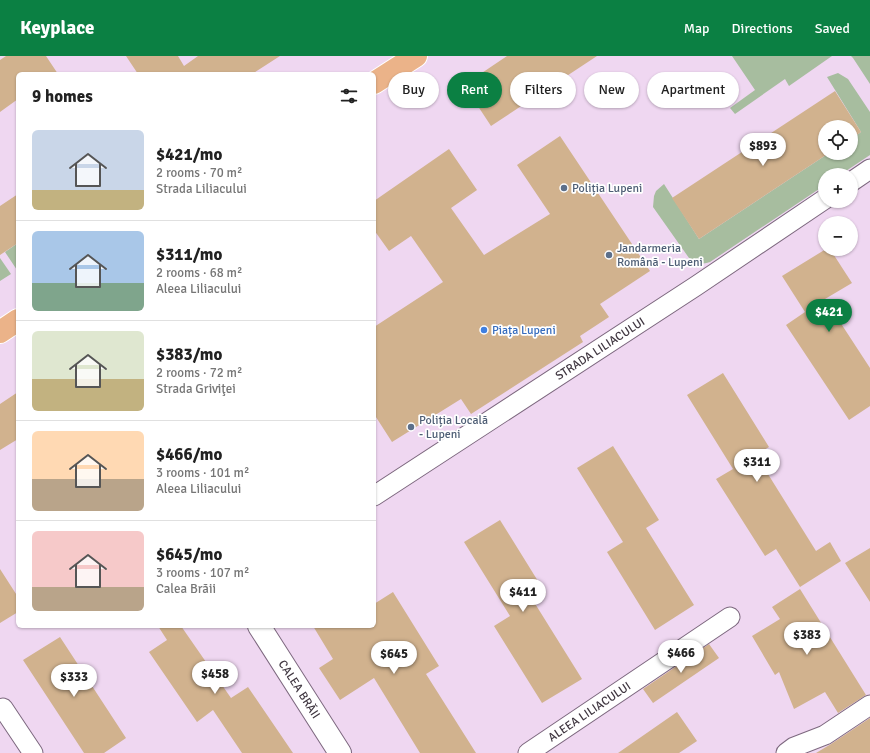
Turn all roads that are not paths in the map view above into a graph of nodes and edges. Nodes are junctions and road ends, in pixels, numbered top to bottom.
1 (416, 56) edge
2 (376, 82) edge
3 (870, 169) edge
4 (858, 177) edge
5 (818, 204) edge
6 (16, 321) edge
7 (0, 332) edge
8 (376, 495) edge
9 (730, 617) dead end
10 (260, 628) edge
11 (870, 705) edge
12 (3, 708) dead end
13 (33, 753) edge
14 (340, 753) edge
15 (528, 753) edge
16 (786, 753) edge

1 - 2 main road
3 - 4 street
5 - 8 street, STRADA LILIACULUI
6 - 7 main road
9 - 15 street, ALEEA LILIACULUI
10 - 14 main road, CALEA BRĂII
11 - 16 street
12 - 13 street

